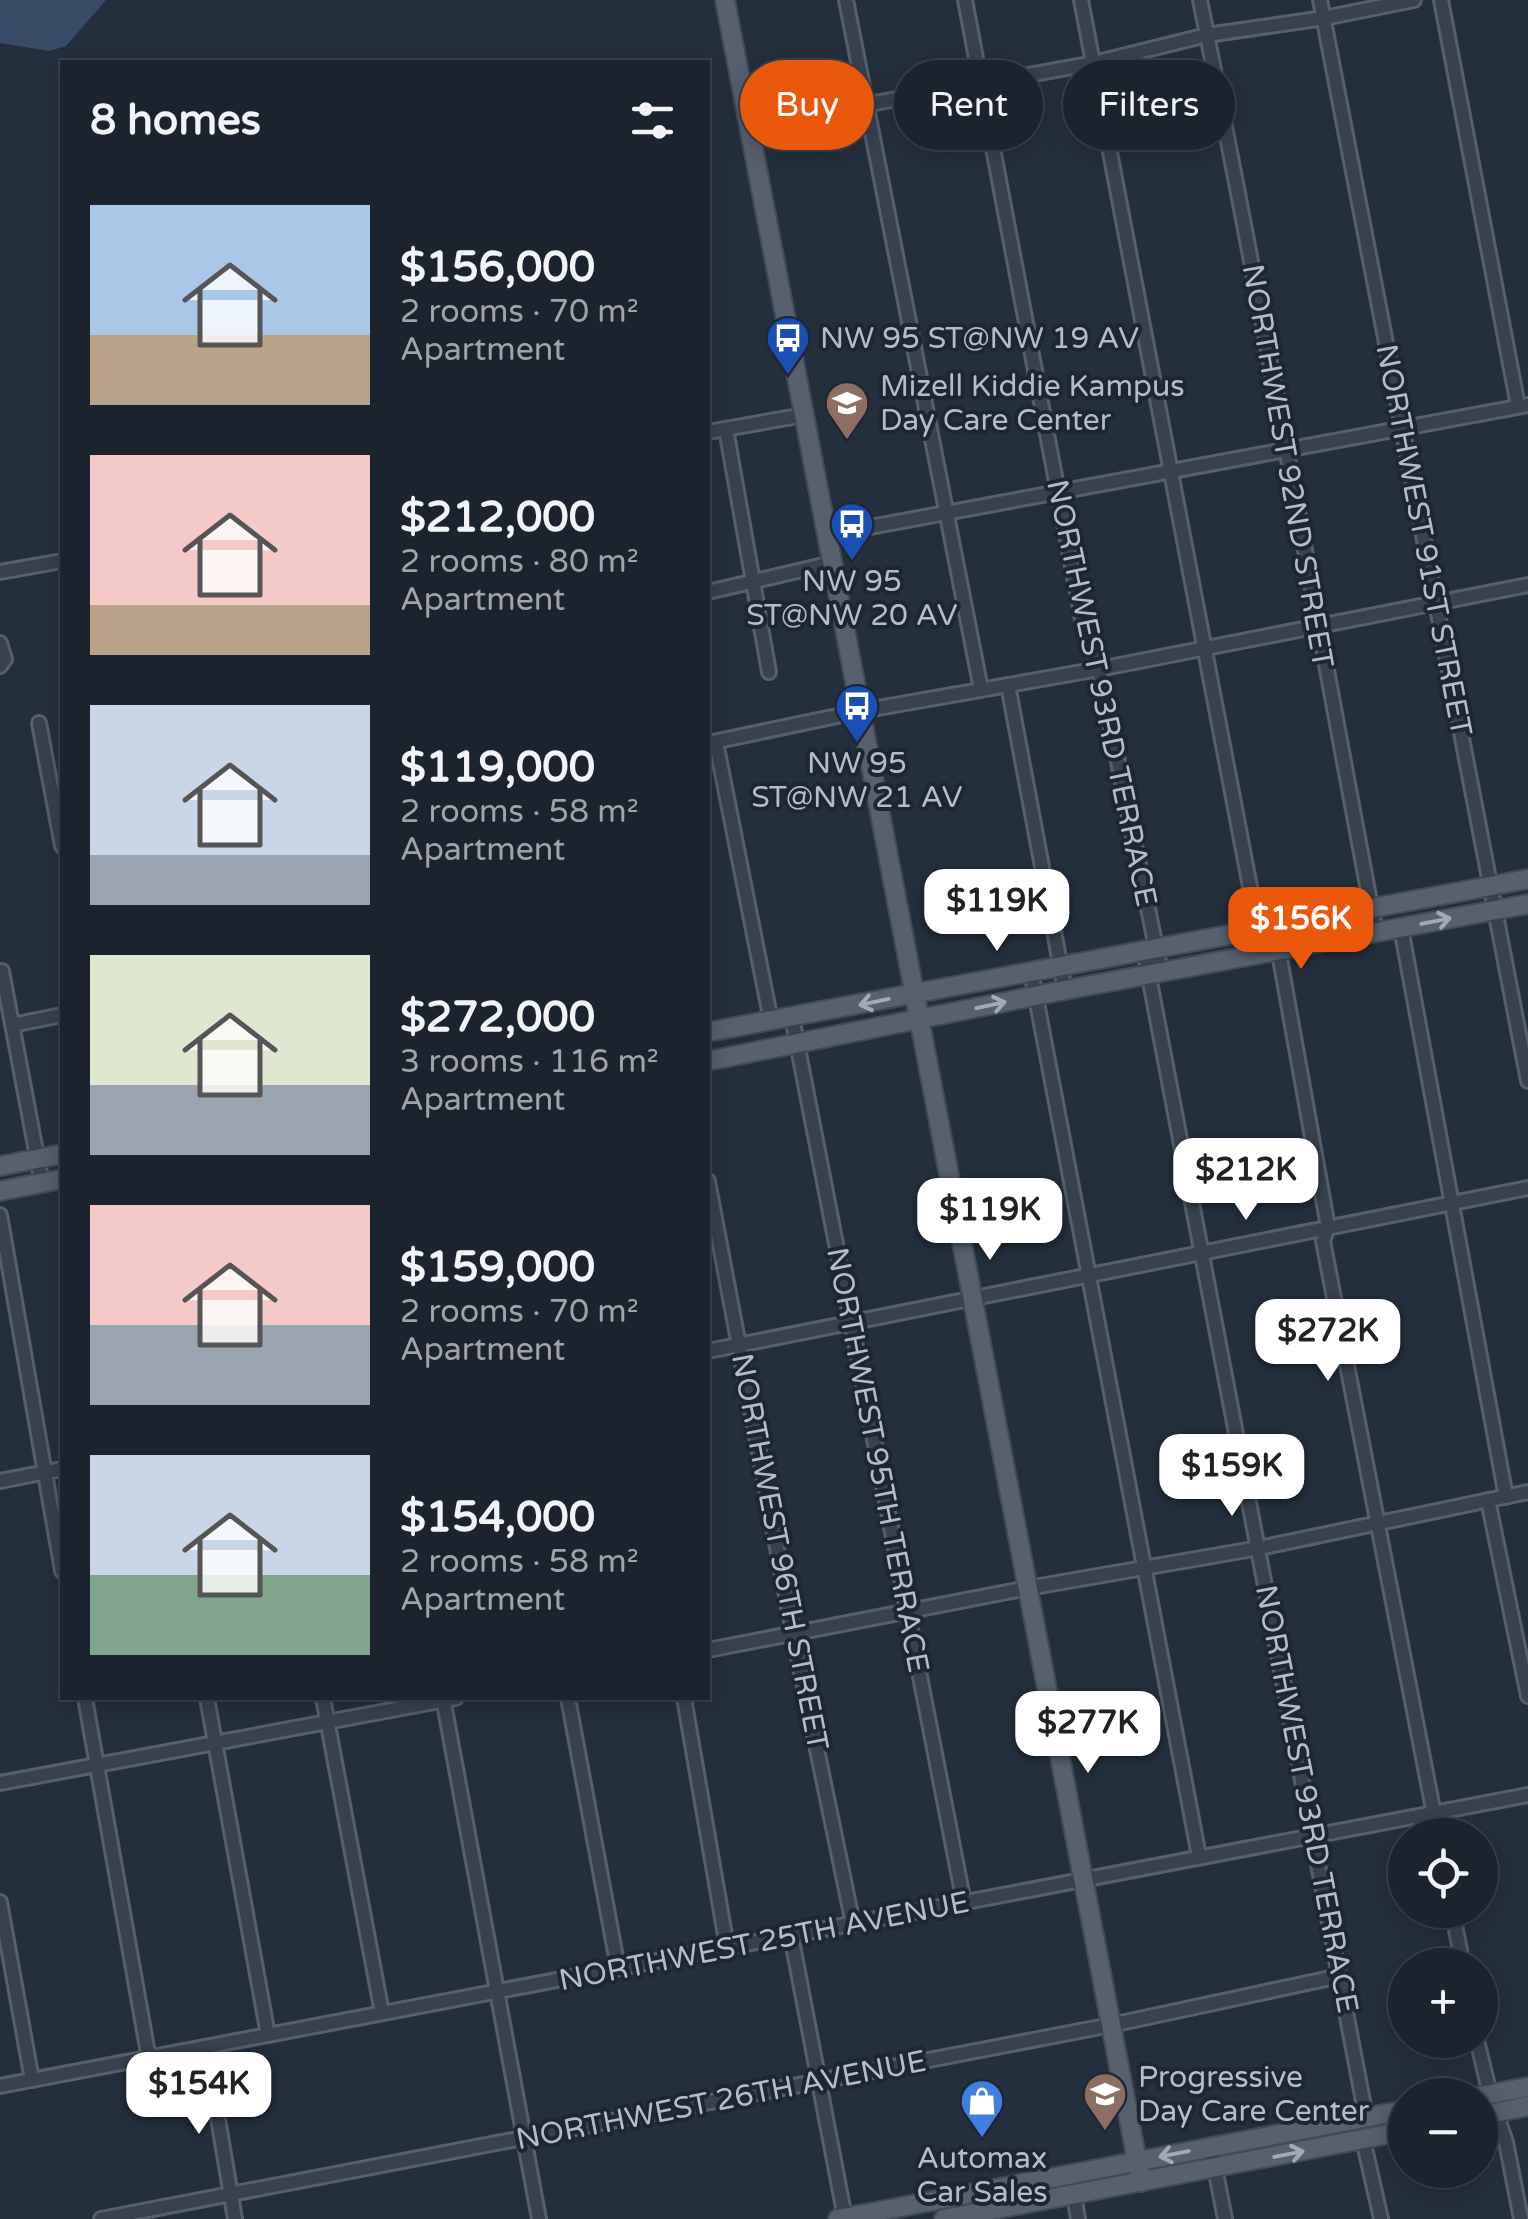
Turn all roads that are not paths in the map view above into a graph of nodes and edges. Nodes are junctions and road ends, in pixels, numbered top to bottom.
1 (725, 0) edge
2 (846, 0) edge
3 (965, 0) edge
4 (1081, 0) edge
5 (1200, 0) edge
6 (1320, 0) edge
7 (1414, 0) edge
8 (1441, 0) edge
9 (1324, 18) junction
10 (1207, 34) junction
11 (857, 60) edge
12 (976, 60) edge
13 (1093, 60) edge
14 (1106, 60) edge
15 (740, 79) edge
16 (874, 149) edge
17 (754, 150) edge
18 (993, 150) edge
19 (1110, 150) edge
20 (1523, 406) edge
21 (804, 415) junction
22 (726, 428) junction
23 (1401, 428) junction
24 (710, 432) edge
25 (1288, 449) junction
26 (1171, 471) junction
27 (1058, 492) junction
28 (945, 513) junction
29 (827, 535) junction
30 (60, 560) edge
31 (832, 564) junction
32 (0, 572) edge
33 (753, 580) junction
34 (1528, 585) edge
35 (710, 591) edge
36 (1437, 601) junction
37 (1317, 626) junction
38 (0, 644) edge
39 (1205, 648) junction
40 (0, 666) edge
41 (1099, 670) junction
42 (769, 672) dead end
43 (1008, 685) junction
44 (981, 690) junction
45 (860, 711) junction
46 (39, 724) dead end
47 (712, 742) edge
48 (60, 835) edge
49 (1528, 879) edge
50 (1490, 884) junction
51 (1528, 904) edge
52 (1371, 907) junction
53 (1495, 911) junction
54 (1266, 927) junction
55 (1402, 928) junction
56 (1376, 933) junction
57 (1150, 949) junction
58 (1271, 953) junction
59 (1060, 966) junction
60 (2, 971) edge
61 (1032, 972) junction
62 (1155, 974) junction
63 (1065, 990) junction
64 (912, 994) junction
65 (1036, 996) junction
66 (60, 1015) edge
67 (792, 1018) junction
68 (918, 1020) junction
69 (772, 1021) junction
70 (12, 1025) junction
71 (710, 1032) edge
72 (798, 1044) junction
73 (710, 1061) edge
74 (1528, 1081) edge
75 (60, 1154) edge
76 (38, 1159) junction
77 (0, 1166) edge
78 (60, 1179) edge
79 (42, 1183) junction
80 (1528, 1188) edge
81 (0, 1191) edge
82 (710, 1191) edge
83 (1452, 1205) junction
84 (0, 1214) edge
85 (1328, 1228) junction
86 (1201, 1254) junction
87 (1088, 1274) junction
88 (972, 1297) junction
89 (849, 1322) junction
90 (740, 1344) junction
91 (710, 1350) edge
92 (60, 1469) edge
93 (45, 1472) junction
94 (0, 1481) edge
95 (1528, 1492) edge
96 (1506, 1496) junction
97 (1488, 1500) junction
98 (1376, 1524) junction
99 (1259, 1548) junction
100 (60, 1558) edge
101 (1145, 1568) junction
102 (1028, 1588) junction
103 (908, 1610) junction
104 (793, 1633) junction
105 (710, 1650) edge
106 (1528, 1696) edge
107 (85, 1700) edge
108 (207, 1700) edge
109 (323, 1700) edge
110 (438, 1700) edge
111 (448, 1700) edge
112 (568, 1700) edge
113 (684, 1700) edge
114 (327, 1722) junction
115 (215, 1743) junction
116 (98, 1765) junction
117 (0, 1783) edge
118 (1528, 1795) edge
119 (1434, 1812) junction
120 (1435, 1818) edge
121 (1314, 1834) junction
122 (1199, 1856) junction
123 (1084, 1881) junction
124 (0, 1902) edge
125 (964, 1903) junction
126 (853, 1924) junction
127 (792, 1935) junction
128 (727, 1947) junction
129 (618, 1968) junction
130 (1340, 1976) junction
131 (497, 1991) junction
132 (382, 2013) junction
133 (1111, 2025) junction
134 (268, 2036) junction
135 (206, 2048) junction
136 (148, 2059) junction
137 (32, 2080) junction
138 (819, 2082) junction
139 (0, 2086) edge
140 (1528, 2087) edge
141 (1498, 2093) edge
142 (1528, 2098) edge
143 (1528, 2106) edge
144 (1498, 2109) edge
145 (1498, 2112) edge
146 (1388, 2113) edge
147 (1366, 2117) junction
148 (1388, 2122) edge
149 (1334, 2124) junction
150 (1498, 2130) edge
151 (1388, 2134) edge
152 (524, 2137) junction
153 (1363, 2139) junction
154 (1210, 2147) junction
155 (1136, 2161) junction
156 (1215, 2168) junction
157 (1141, 2182) junction
158 (230, 2194) junction
159 (1074, 2195) junction
160 (841, 2218) edge
161 (102, 2219) edge
162 (235, 2219) edge
163 (540, 2219) edge
164 (944, 2219) edge
165 (1078, 2219) edge
166 (1225, 2219) edge
167 (1381, 2219) edge
168 (1521, 2219) edge

1 - 15 main road
2 - 11 street
3 - 12 street, NORTHWEST 93RD TERRACE
4 - 13 street
5 - 10 street, NORTHWEST 92ND STREET
6 - 9 street, NORTHWEST 91ST STREET
7 - 9 street
8 - 20 street
9 - 10 street
9 - 23 street, NORTHWEST 91ST STREET
10 - 14 street
10 - 25 street, NORTHWEST 92ND STREET
16 - 28 street
17 - 21 main road
18 - 27 street, NORTHWEST 93RD TERRACE
19 - 26 street
20 - 23 street
21 - 22 street
21 - 29 main road
22 - 24 street
22 - 33 street
23 - 25 street
23 - 36 street, NORTHWEST 91ST STREET
25 - 26 street
25 - 37 street, NORTHWEST 92ND STREET
26 - 27 street
26 - 39 street
27 - 28 street
27 - 41 street, NORTHWEST 93RD TERRACE
28 - 29 street
28 - 44 street
29 - 31 main road
30 - 32 street
31 - 33 street
31 - 45 main road
33 - 35 street
33 - 42 street
34 - 36 street
36 - 37 street
36 - 50 street, NORTHWEST 91ST STREET
37 - 39 street
37 - 52 street, NORTHWEST 92ND STREET
38 - 40 street
39 - 41 street
39 - 54 street
41 - 43 street
41 - 57 street, NORTHWEST 93RD TERRACE
43 - 44 street
43 - 59 street
44 - 45 street
45 - 47 street
45 - 64 main road
46 - 48 street
47 - 69 street
49 - 50 main road
50 - 52 main road
50 - 53 street, NORTHWEST 91ST STREET
51 - 53 main road
52 - 54 main road
52 - 56 street, NORTHWEST 92ND STREET
55 -> 53 main road
53 - 74 street, NORTHWEST 91ST STREET
54 - 57 main road
54 - 58 street
55 - 56 main road
55 - 83 street
56 - 58 main road
57 - 59 main road
57 - 62 street, NORTHWEST 93RD TERRACE
58 - 62 main road
58 - 85 street
59 - 61 main road
59 - 63 street
60 - 70 street
61 - 64 main road
61 - 65 street
62 - 63 main road
62 - 86 street, NORTHWEST 93RD TERRACE
63 - 65 main road
64 -> 67 main road
64 - 68 main road
68 -> 65 main road
65 - 87 street
66 - 70 street
67 - 69 main road
67 - 72 street, NORTHWEST 95TH TERRACE
68 - 72 main road
68 - 88 main road
69 - 71 main road
70 - 76 street
72 - 73 main road
72 - 89 street, NORTHWEST 95TH TERRACE
75 - 76 main road
76 - 77 main road
76 - 79 street
78 - 79 main road
79 - 81 main road
80 - 83 street
82 - 90 street, NORTHWEST 96TH STREET
83 - 85 street
83 - 96 street
84 - 93 street
85 - 86 street
85 - 98 street
86 - 87 street
86 - 99 street, NORTHWEST 93RD TERRACE
87 - 88 street
87 - 101 street
88 - 89 street
88 - 102 main road
89 - 90 street
89 - 103 street, NORTHWEST 95TH TERRACE
90 - 91 street
90 - 104 street, NORTHWEST 96TH STREET
92 - 93 street
93 - 94 street
93 - 100 street
95 - 96 street
96 - 97 street
97 - 98 street
97 - 106 street
98 - 99 street
98 - 119 street
99 - 101 street
99 - 121 street, NORTHWEST 93RD TERRACE
101 - 102 street
101 - 122 street
102 - 103 street
102 - 123 main road
103 - 104 street
103 - 125 street, NORTHWEST 95TH TERRACE
104 - 105 street
104 - 126 street, NORTHWEST 96TH STREET
107 - 116 street
108 - 115 street
109 - 114 street
110 - 114 street
111 - 131 street
112 - 129 street
113 - 128 street
114 - 115 street
114 - 132 street
115 - 116 street
115 - 134 street
116 - 117 street
116 - 136 street
118 - 119 street, NORTHWEST 25TH AVENUE
119 - 120 street
119 - 121 street, NORTHWEST 25TH AVENUE
121 - 122 street, NORTHWEST 25TH AVENUE
121 - 130 street, NORTHWEST 93RD TERRACE
122 - 123 street, NORTHWEST 25TH AVENUE
123 - 125 street, NORTHWEST 25TH AVENUE
123 - 133 main road
124 - 137 street
125 - 126 street, NORTHWEST 25TH AVENUE
126 - 127 street, NORTHWEST 25TH AVENUE
127 - 128 street, NORTHWEST 25TH AVENUE
127 - 138 street
128 - 129 street, NORTHWEST 25TH AVENUE
129 - 131 street, NORTHWEST 25TH AVENUE
130 - 133 street, NORTHWEST 26TH AVENUE
130 - 147 street, NORTHWEST 93RD TERRACE
131 - 132 street, NORTHWEST 25TH AVENUE
131 - 152 street
132 - 134 street, NORTHWEST 25TH AVENUE
133 - 138 street, NORTHWEST 26TH AVENUE
133 - 155 main road
134 - 135 street, NORTHWEST 25TH AVENUE
135 - 136 street, NORTHWEST 25TH AVENUE
135 - 158 street
136 - 137 street, NORTHWEST 25TH AVENUE
137 - 139 street, NORTHWEST 25TH AVENUE
138 - 152 street, NORTHWEST 26TH AVENUE
138 - 160 street
140 - 141 main road
142 - 144 main road
143 - 145 main road
146 - 147 main road
147 - 149 main road
148 - 153 main road
149 - 153 main road
149 - 154 main road
150 - 168 street
151 - 153 main road
152 - 158 street, NORTHWEST 26TH AVENUE
152 - 163 street
156 -> 153 main road
153 - 167 street
154 -> 155 main road
154 - 156 street
155 - 157 main road
155 - 160 main road
156 - 157 main road
156 - 166 street
157 - 159 main road
158 - 161 street, NORTHWEST 26TH AVENUE
158 - 162 street
159 - 164 main road
159 - 165 street

